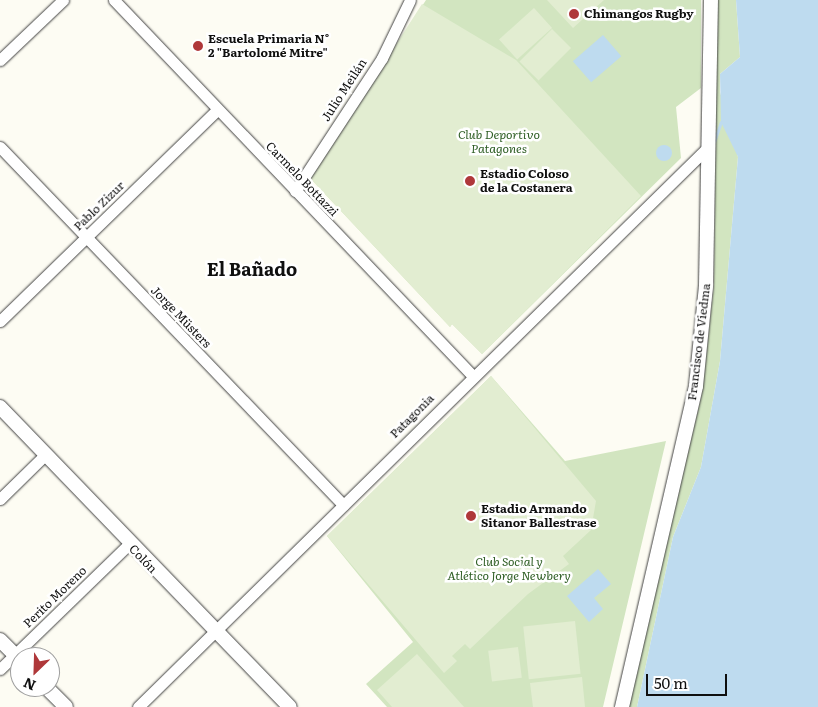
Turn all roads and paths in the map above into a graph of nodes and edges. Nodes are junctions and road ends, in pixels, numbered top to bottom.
1 (64, 0) edge
2 (114, 0) edge
3 (410, 0) edge
4 (711, 0) edge
5 (0, 60) edge
6 (217, 110) junction
7 (0, 147) edge
8 (708, 147) junction
9 (295, 191) junction
10 (86, 238) junction
11 (0, 321) edge
12 (472, 375) junction
13 (0, 407) edge
14 (45, 455) junction
15 (0, 498) edge
16 (343, 505) junction
17 (129, 544) junction
18 (214, 632) junction
19 (0, 640) edge
20 (27, 647) edge
21 (10, 650) edge
22 (56, 697) edge
23 (66, 707) edge
24 (138, 707) edge
25 (290, 707) edge
26 (622, 707) edge

1 - 5 street
2 - 6 street, Carmelo Bottazzi
3 - 9 street, Julio Meilán
4 - 8 street, Francisco de Viedma
6 - 9 street, Carmelo Bottazzi
6 - 10 street, Pablo Zizur
7 - 10 street, Jorge Müsters
8 - 12 street, Patagonia
8 - 26 street, Francisco de Viedma
9 - 12 street, Carmelo Bottazzi
10 - 11 street, Pablo Zizur
10 - 16 street, Jorge Müsters
12 - 16 street, Patagonia
13 - 14 street, Colón
14 - 15 street
14 - 17 street, Colón
16 - 18 street, Patagonia
17 - 18 street, Colón
17 - 20 street, Perito Moreno
18 - 24 street, Patagonia
18 - 25 street, Colón
19 - 21 street
22 - 23 street

